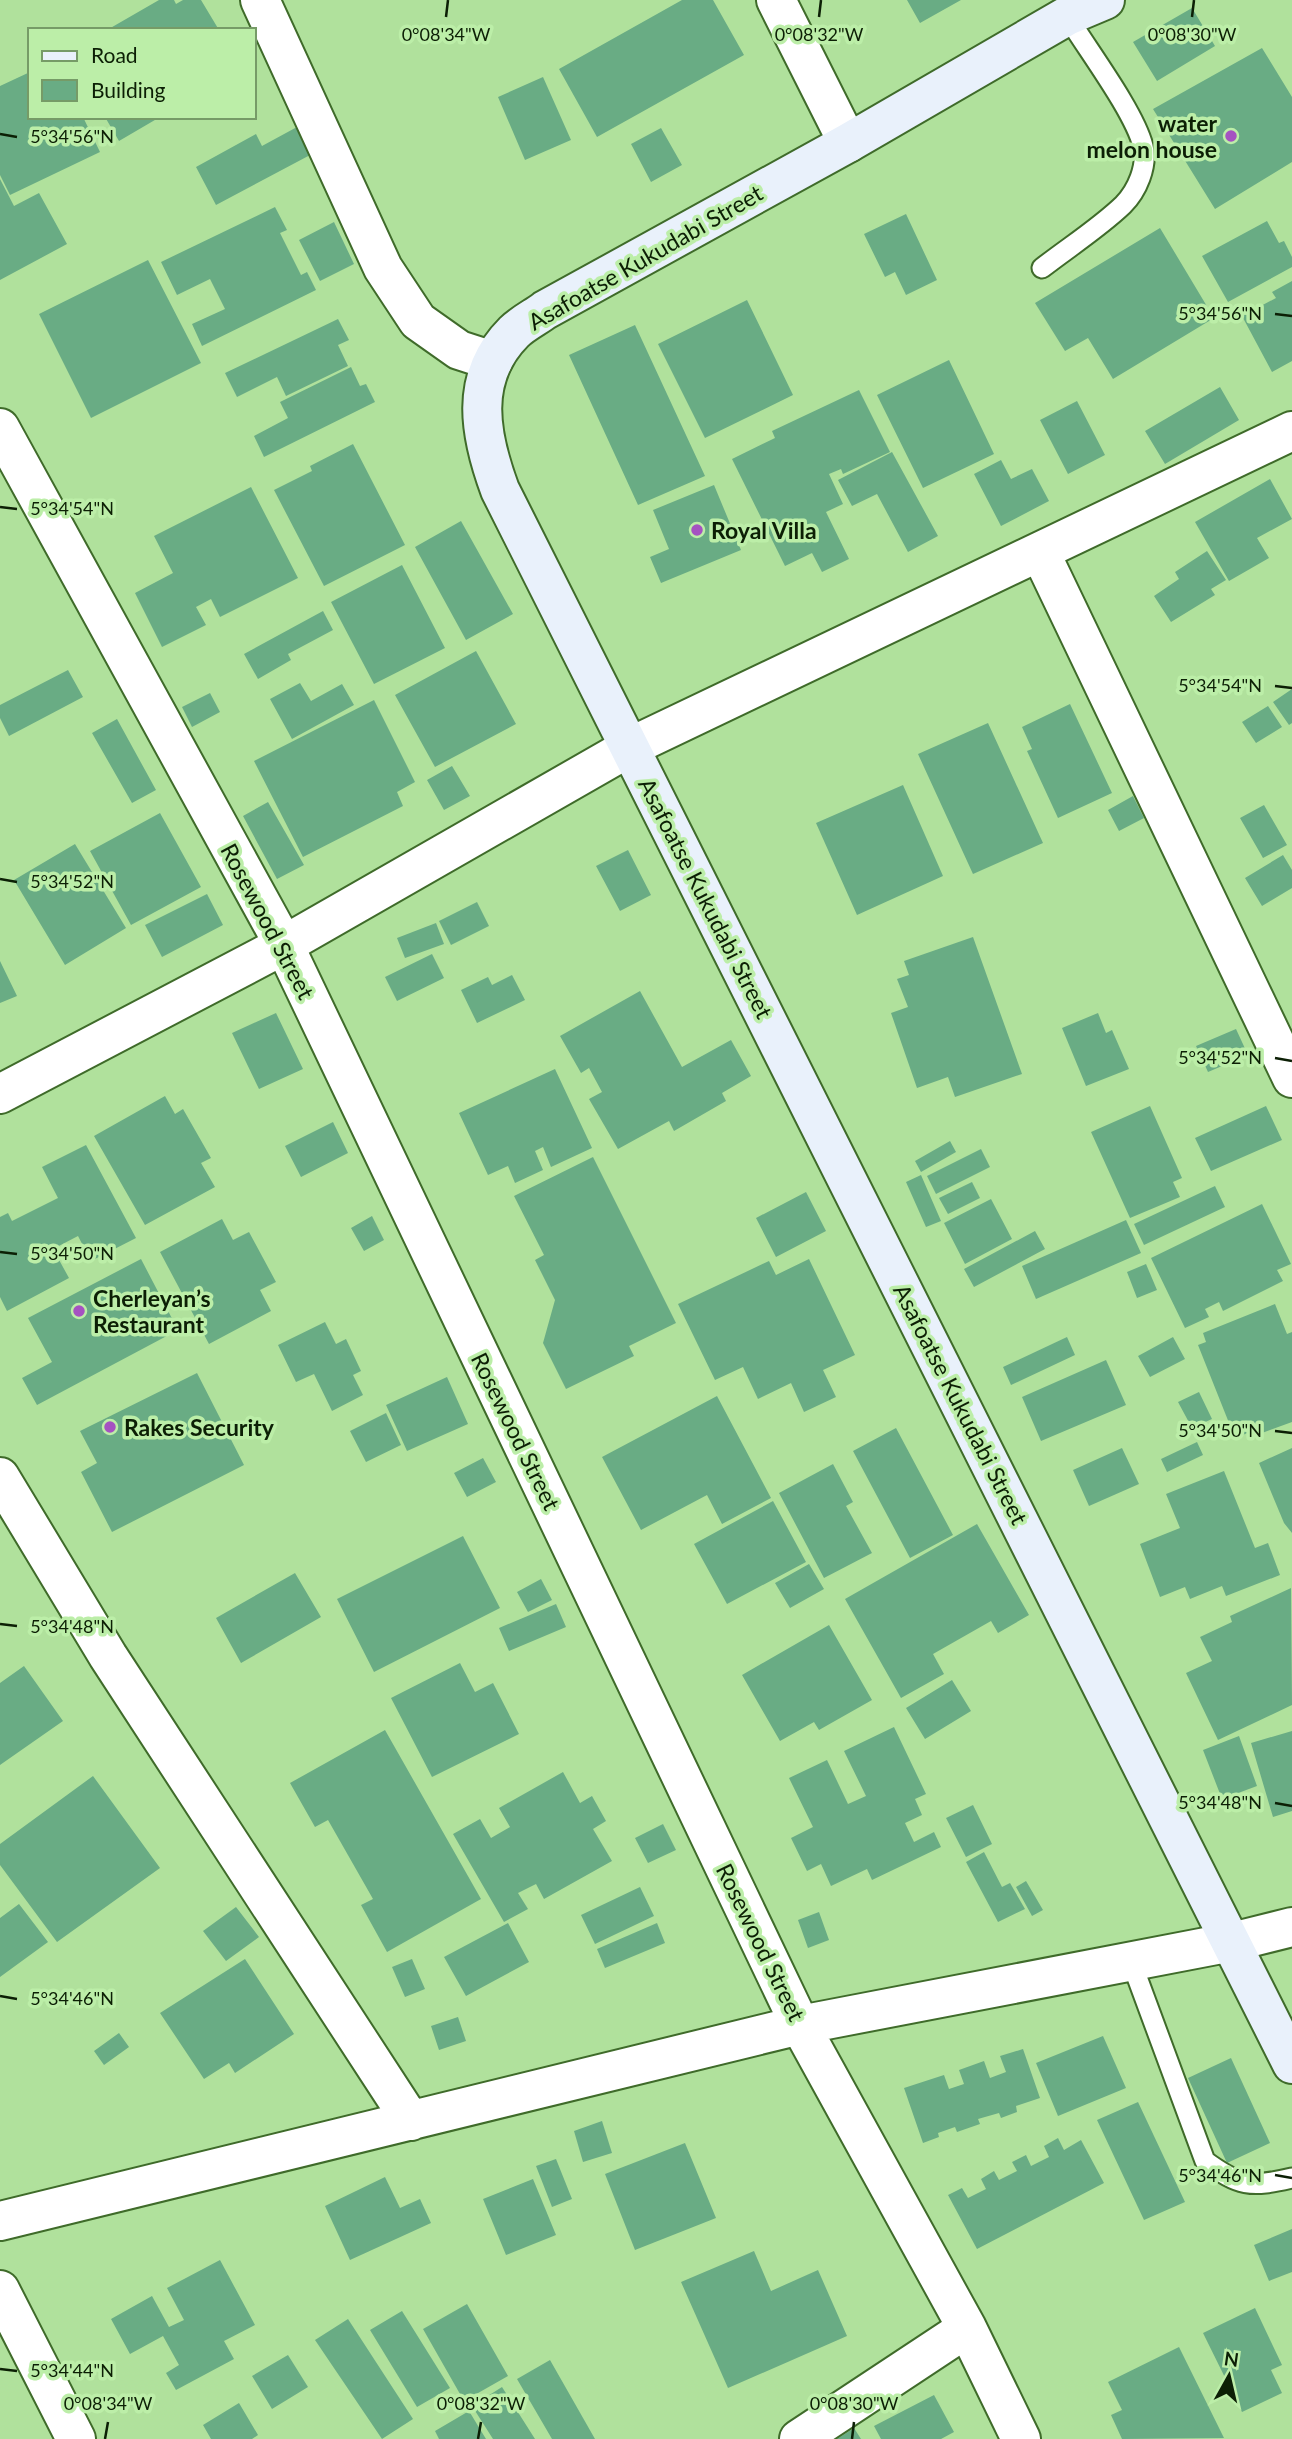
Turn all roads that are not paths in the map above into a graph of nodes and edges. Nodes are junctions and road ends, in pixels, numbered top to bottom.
1 (260, 0) edge
2 (776, 0) edge
3 (1105, 0) edge
4 (1067, 16) junction
5 (848, 143) junction
6 (1042, 268) dead end
7 (493, 361) junction
8 (0, 428) edge
9 (1292, 431) edge
10 (1040, 552) junction
11 (631, 747) junction
12 (284, 945) junction
13 (1292, 1078) edge
14 (0, 1094) edge
15 (0, 1477) edge
16 (1292, 1927) edge
17 (1231, 1942) junction
18 (1132, 1961) junction
19 (800, 2025) junction
20 (1292, 2064) edge
21 (411, 2121) junction
22 (1292, 2178) edge
23 (0, 2221) edge
24 (0, 2290) edge
25 (967, 2328) junction
26 (76, 2439) edge
27 (799, 2439) edge
28 (1021, 2439) edge

1 - 7 street
2 - 5 street
3 - 4 street, Asafoatse Kukudabi Street
4 - 5 street, Asafoatse Kukudabi Street
4 - 6 lane
5 - 7 street, Asafoatse Kukudabi Street
7 - 11 street, Asafoatse Kukudabi Street
8 - 12 street, Rosewood Street
9 - 10 street
10 - 11 street
10 - 13 street
11 - 12 street
11 - 17 street, Asafoatse Kukudabi Street
12 - 14 street
12 - 19 street, Rosewood Street
15 - 21 street
16 - 17 street
17 - 18 street
17 - 20 street, Asafoatse Kukudabi Street
18 - 19 street
18 - 22 lane
19 - 21 street
19 - 25 street, Rosewood Street
21 - 23 street
24 - 26 street
25 - 27 street
25 - 28 street, Rosewood Street

